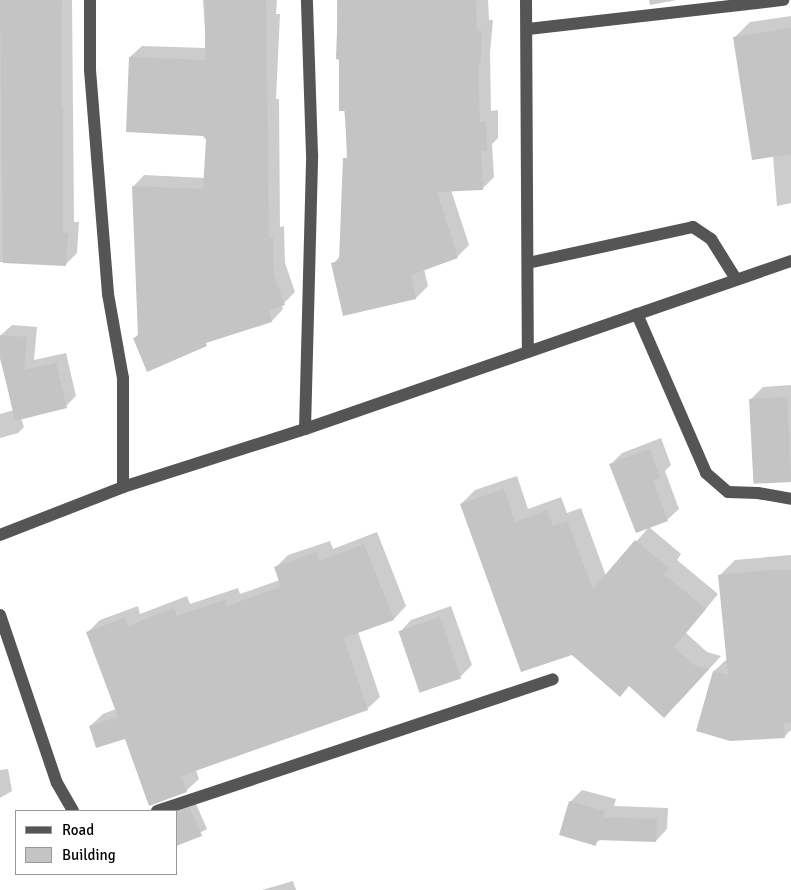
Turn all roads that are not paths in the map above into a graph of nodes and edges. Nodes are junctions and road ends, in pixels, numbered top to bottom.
1 (90, 0) edge
2 (307, 0) edge
3 (526, 0) edge
4 (783, 0) edge
5 (528, 29) junction
6 (791, 261) edge
7 (528, 263) junction
8 (736, 279) junction
9 (637, 314) junction
10 (528, 352) junction
11 (305, 430) junction
12 (123, 487) junction
13 (791, 499) edge
14 (0, 535) edge
15 (0, 615) edge
16 (553, 679) dead end
17 (71, 810) edge
18 (160, 810) edge

1 - 12 street
2 - 11 street
3 - 5 street
4 - 5 street
5 - 7 street
6 - 8 street
7 - 8 street
7 - 10 street
8 - 9 street
9 - 10 street
9 - 13 street
10 - 11 street
11 - 12 street
12 - 14 street
15 - 17 street
16 - 18 street

